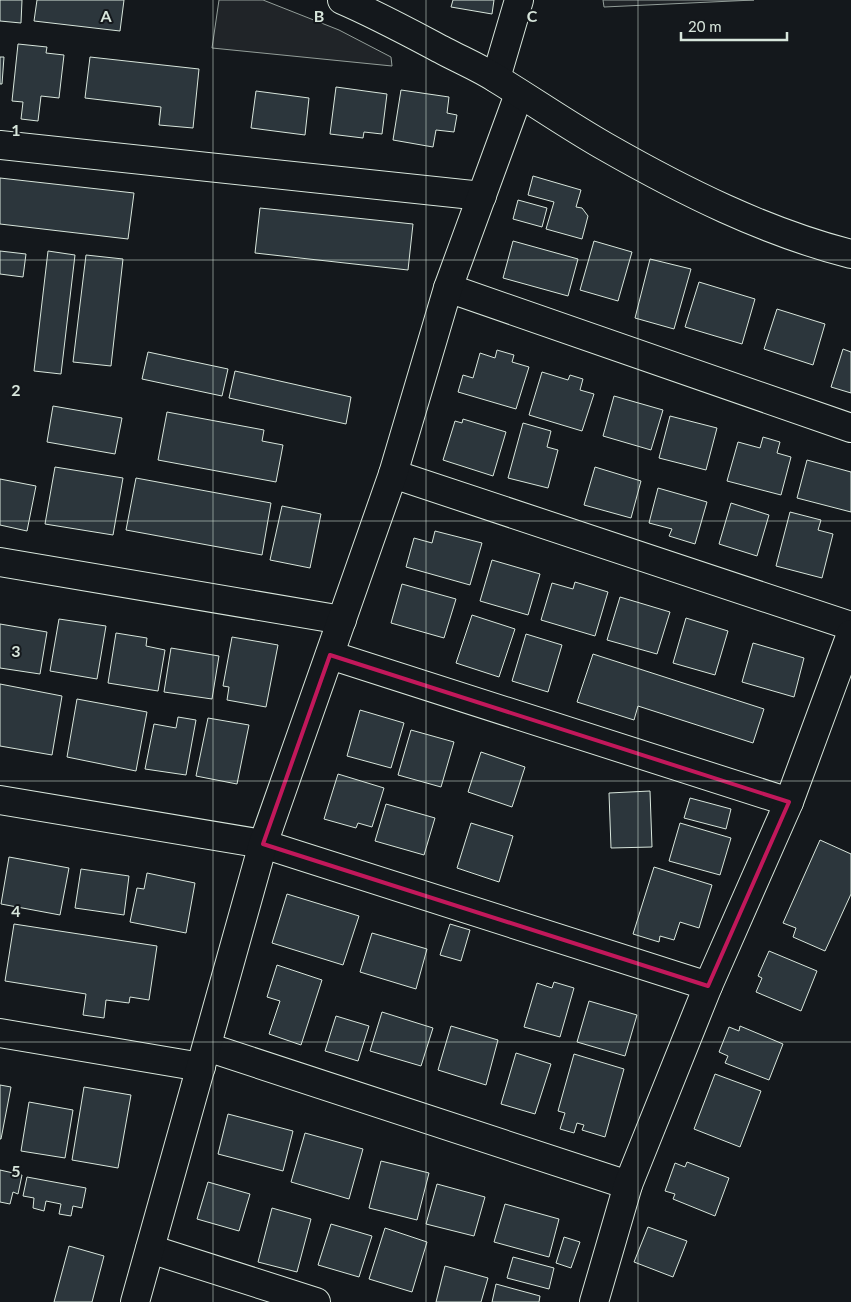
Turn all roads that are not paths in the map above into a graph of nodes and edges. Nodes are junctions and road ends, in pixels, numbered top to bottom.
1 (342, 0) edge
2 (519, 0) edge
3 (370, 6) edge
4 (496, 78) junction
5 (519, 94) junction
6 (0, 145) edge
7 (482, 196) junction
8 (851, 254) edge
9 (448, 288) junction
10 (851, 428) edge
11 (392, 474) junction
12 (0, 562) edge
13 (342, 620) junction
14 (851, 626) edge
15 (851, 634) edge
16 (330, 655) junction
17 (0, 800) edge
18 (789, 802) junction
19 (263, 844) junction
20 (708, 986) junction
21 (0, 1033) edge
22 (204, 1057) junction
23 (628, 1185) junction
24 (150, 1248) junction
25 (135, 1302) edge
26 (316, 1302) edge
27 (594, 1302) edge

1 - 3 street
2 - 4 street
3 - 4 street
4 - 5 street
5 - 7 street
5 - 8 street
6 - 7 street
7 - 9 street
9 - 10 street
9 - 11 street
11 - 13 street
11 - 14 street
12 - 13 street
13 - 16 street
15 - 18 street
16 - 18 street
16 - 19 street
17 - 19 street
18 - 20 street
19 - 20 street
19 - 22 street
20 - 23 street
21 - 22 street
22 - 23 street
22 - 24 street
23 - 27 street
24 - 25 street
24 - 26 street

